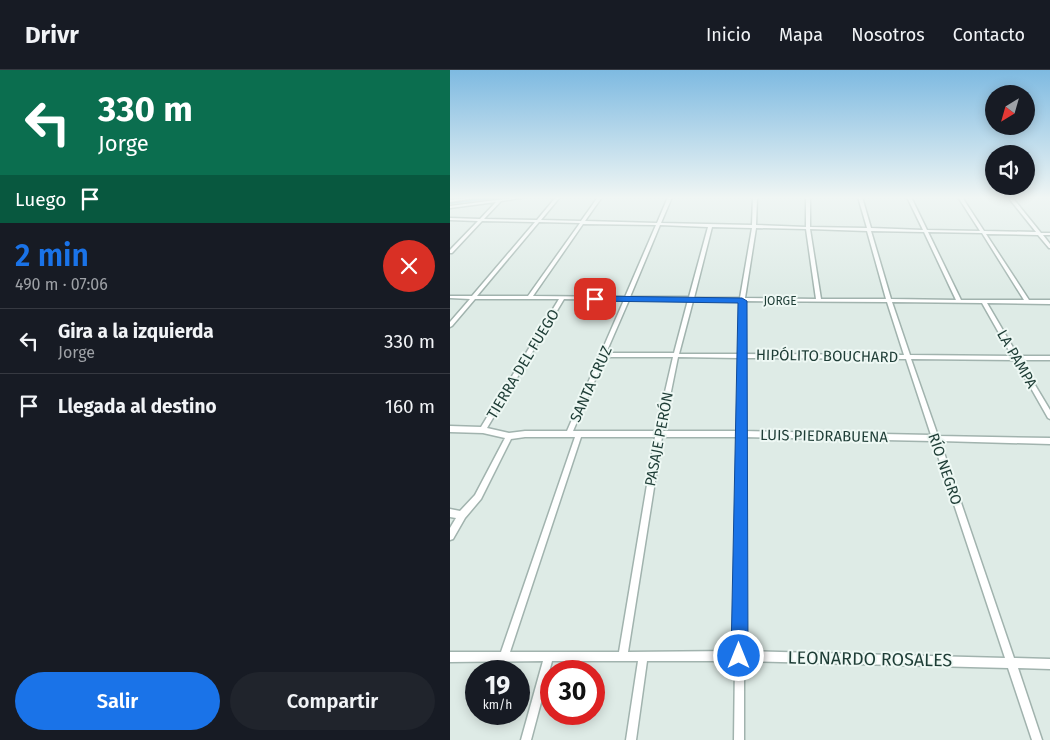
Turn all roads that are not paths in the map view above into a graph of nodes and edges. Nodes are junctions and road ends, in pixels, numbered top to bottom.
1 (474, 228) edge
2 (530, 228) edge
3 (578, 228) edge
4 (656, 228) edge
5 (709, 228) edge
6 (754, 228) edge
7 (808, 228) edge
8 (816, 228) edge
9 (980, 228) edge
10 (1035, 228) edge
11 (869, 230) junction
12 (924, 231) junction
13 (982, 232) junction
14 (1040, 234) junction
15 (1050, 234) edge
16 (1050, 246) edge
17 (450, 252) edge
18 (450, 297) edge
19 (530, 297) junction
20 (472, 298) junction
21 (562, 298) junction
22 (628, 299) junction
23 (691, 300) junction
24 (820, 300) junction
25 (742, 301) junction
26 (889, 301) junction
27 (959, 301) junction
28 (984, 302) junction
29 (1028, 302) junction
30 (1050, 302) edge
31 (450, 325) edge
32 (604, 355) junction
33 (676, 355) junction
34 (742, 355) junction
35 (908, 357) junction
36 (1016, 358) junction
37 (1050, 358) edge
38 (1050, 416) edge
39 (450, 429) edge
40 (483, 430) junction
41 (569, 434) junction
42 (578, 434) junction
43 (741, 434) junction
44 (659, 435) junction
45 (509, 436) junction
46 (935, 439) junction
47 (1050, 441) edge
48 (450, 513) edge
49 (462, 515) junction
50 (450, 536) edge
51 (504, 656) junction
52 (549, 656) junction
53 (623, 656) junction
54 (643, 656) junction
55 (739, 656) junction
56 (450, 658) edge
57 (1011, 662) junction
58 (1050, 664) edge
59 (526, 740) edge
60 (631, 740) edge
61 (739, 740) edge
62 (1037, 740) edge

1 - 17 street
2 - 20 street
3 - 19 street, TIERRA DEL FUEGO
4 - 22 street, SANTA CRUZ
5 - 23 street, PASAJE PERÓN
6 - 25 street
7 - 24 street
8 - 11 street
9 - 13 street
10 - 14 street
11 - 12 street
11 - 26 street, RÍO NEGRO
12 - 13 street
12 - 27 street
13 - 14 street
13 - 29 street
14 - 15 street
14 - 16 street
18 - 20 street, JORGE
19 - 20 street, JORGE
19 - 21 street, JORGE
20 - 31 street
21 - 22 street, JORGE
21 - 40 street, TIERRA DEL FUEGO
22 - 23 street, JORGE
22 - 32 street, SANTA CRUZ
23 - 25 street, JORGE
23 - 33 street, PASAJE PERÓN
24 - 25 street, JORGE
24 - 26 street, JORGE
25 - 34 street
26 - 27 street, JORGE
26 - 35 street, RÍO NEGRO
27 - 28 street, JORGE
28 - 29 street, JORGE
28 - 36 street, LA PAMPA
29 - 30 street, JORGE
32 - 33 street, HIPÓLITO BOUCHARD
32 - 41 street, SANTA CRUZ
33 - 34 street, HIPÓLITO BOUCHARD
33 - 44 street, PASAJE PERÓN
34 - 35 street, HIPÓLITO BOUCHARD
34 - 43 street
35 - 36 street, HIPÓLITO BOUCHARD
35 - 46 street, RÍO NEGRO
36 - 37 street, HIPÓLITO BOUCHARD
36 - 38 street, LA PAMPA
39 - 40 street
40 - 45 street
41 - 42 street, LUIS PIEDRABUENA
41 - 45 street, LUIS PIEDRABUENA
42 - 44 street, LUIS PIEDRABUENA
42 - 51 street, SANTA CRUZ
43 - 44 street, LUIS PIEDRABUENA
43 - 46 street, LUIS PIEDRABUENA
43 - 55 street
44 - 53 street, PASAJE PERÓN
45 - 49 street, TIERRA DEL FUEGO
46 - 47 street, LUIS PIEDRABUENA
46 - 57 street, RÍO NEGRO
48 - 49 street
49 - 50 street, TIERRA DEL FUEGO
51 - 52 street, LEONARDO ROSALES
51 - 56 street, LEONARDO ROSALES
52 - 53 street, LEONARDO ROSALES
52 - 59 street
53 - 54 street, LEONARDO ROSALES
54 - 55 street, LEONARDO ROSALES
54 - 60 street
55 - 57 street, LEONARDO ROSALES
55 - 61 street
57 - 58 street, LEONARDO ROSALES
57 - 62 street, RÍO NEGRO

